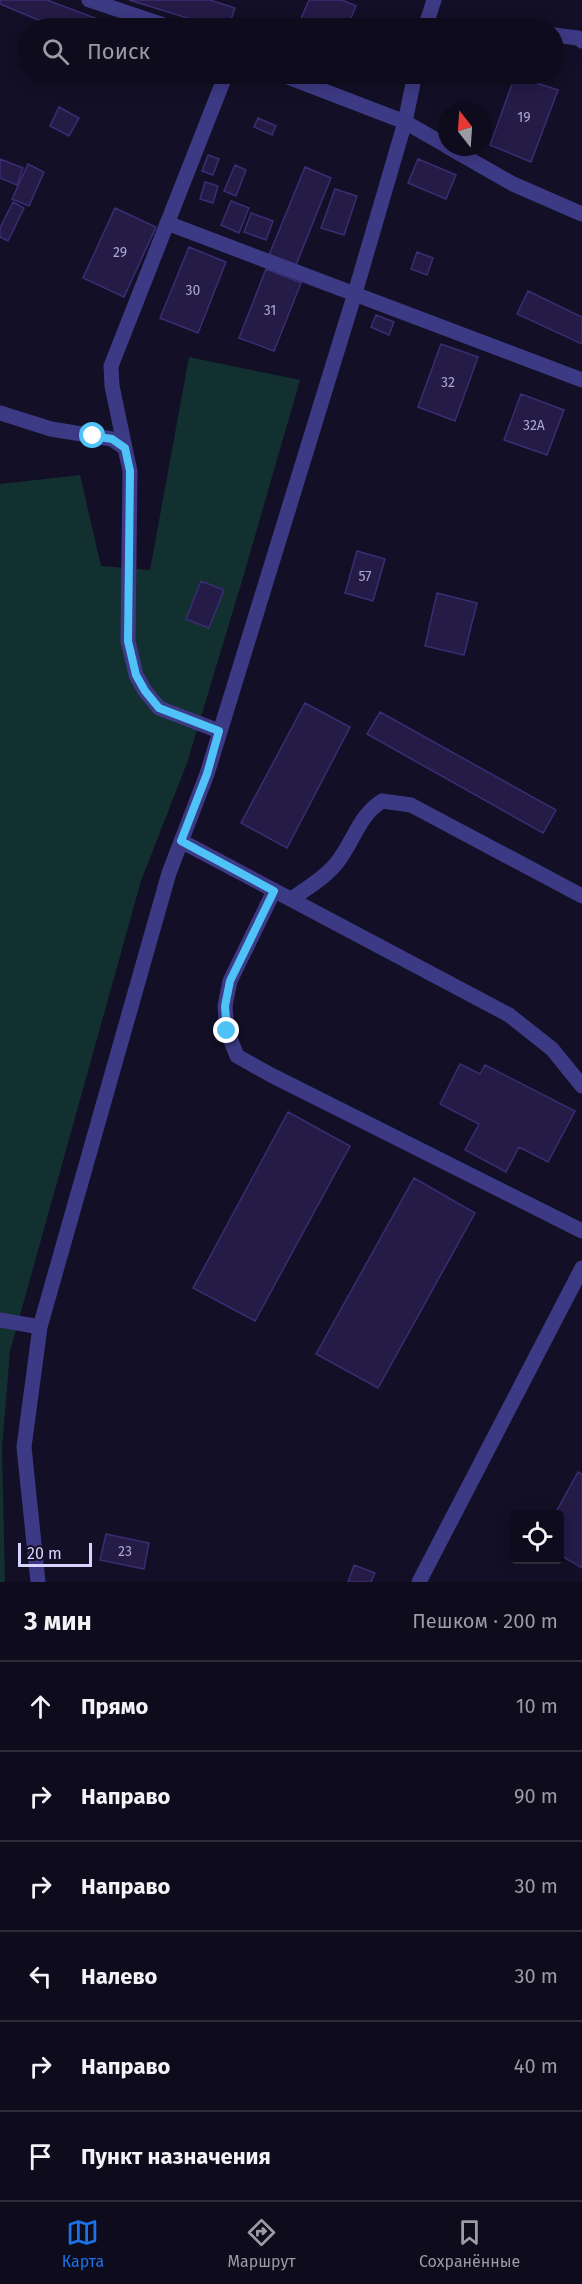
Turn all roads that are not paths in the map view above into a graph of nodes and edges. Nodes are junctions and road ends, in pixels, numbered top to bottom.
1 (89, 0) edge
2 (434, 0) edge
3 (143, 18) edge
4 (428, 18) edge
5 (564, 36) edge
6 (582, 41) edge
7 (222, 84) edge
8 (306, 84) edge
9 (413, 84) edge
10 (405, 122) junction
11 (438, 141) edge
12 (464, 156) edge
13 (582, 214) edge
14 (167, 223) junction
15 (354, 293) junction
16 (582, 381) edge
17 (0, 413) edge
18 (125, 448) junction
19 (219, 731) junction
20 (181, 841) junction
21 (274, 891) junction
22 (582, 896) edge
23 (291, 899) junction
24 (582, 1086) edge
25 (582, 1232) edge
26 (582, 1268) edge
27 (0, 1320) edge
28 (40, 1327) junction
29 (38, 1582) edge
30 (419, 1582) edge

1 - 3 street
2 - 4 street
5 - 6 street
7 - 14 street
8 - 10 street
9 - 10 street
10 - 11 street
10 - 15 street
12 - 13 street
14 - 15 street
14 - 18 street
15 - 16 street
15 - 19 street
17 - 18 street
18 - 19 street
19 - 20 street
20 - 21 street
20 - 28 street
21 - 23 street
21 - 25 street
22 - 23 street
23 - 24 street
26 - 30 street
27 - 28 street
28 - 29 street

